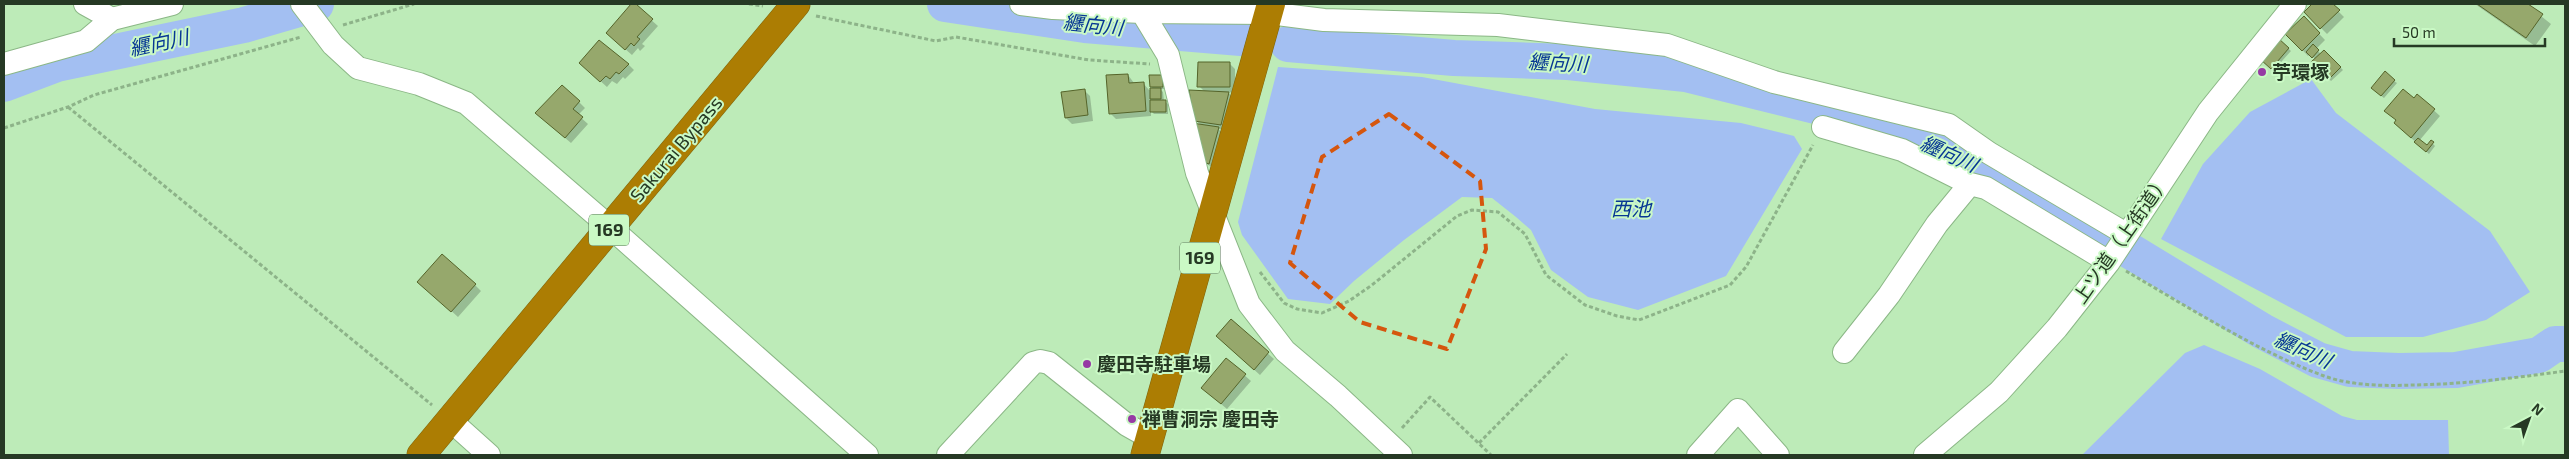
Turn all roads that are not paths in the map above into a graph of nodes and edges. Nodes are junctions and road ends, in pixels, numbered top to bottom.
1 (84, 4) edge
2 (172, 4) edge
3 (302, 4) edge
4 (1021, 4) edge
5 (2295, 4) edge
6 (794, 7) edge
7 (1270, 9) edge
8 (1140, 11) edge
9 (112, 19) junction
10 (4, 64) edge
11 (1823, 127) road end
12 (1970, 184) junction
13 (1212, 214) junction
14 (611, 228) junction
15 (2125, 236) junction
16 (2110, 259) junction
17 (1844, 352) dead end
18 (450, 420) junction
19 (1147, 447) edge
20 (1394, 449) edge
21 (421, 455) edge
22 (489, 455) edge
23 (867, 455) edge
24 (948, 455) edge
25 (1698, 455) edge
26 (1778, 455) edge
27 (1925, 455) edge

1 - 9 street
2 - 9 street
3 - 14 street
4 - 8 street
5 - 15 street, 上ツ道（上街道）
6 - 14 highway, Sakurai Bypass / 169
7 - 8 street
7 - 13 highway, 169
7 - 15 street
8 - 13 street
9 - 10 street
11 - 12 street
12 - 16 street
12 - 17 street
13 - 19 highway, 169
13 - 20 street
14 - 18 highway, Sakurai Bypass / 169
14 - 23 street
15 - 16 street, 上ツ道（上街道）
16 - 27 street, 上ツ道（上街道）
18 - 21 highway, Sakurai Bypass / 169
18 - 22 street
19 - 24 street
25 - 26 street

